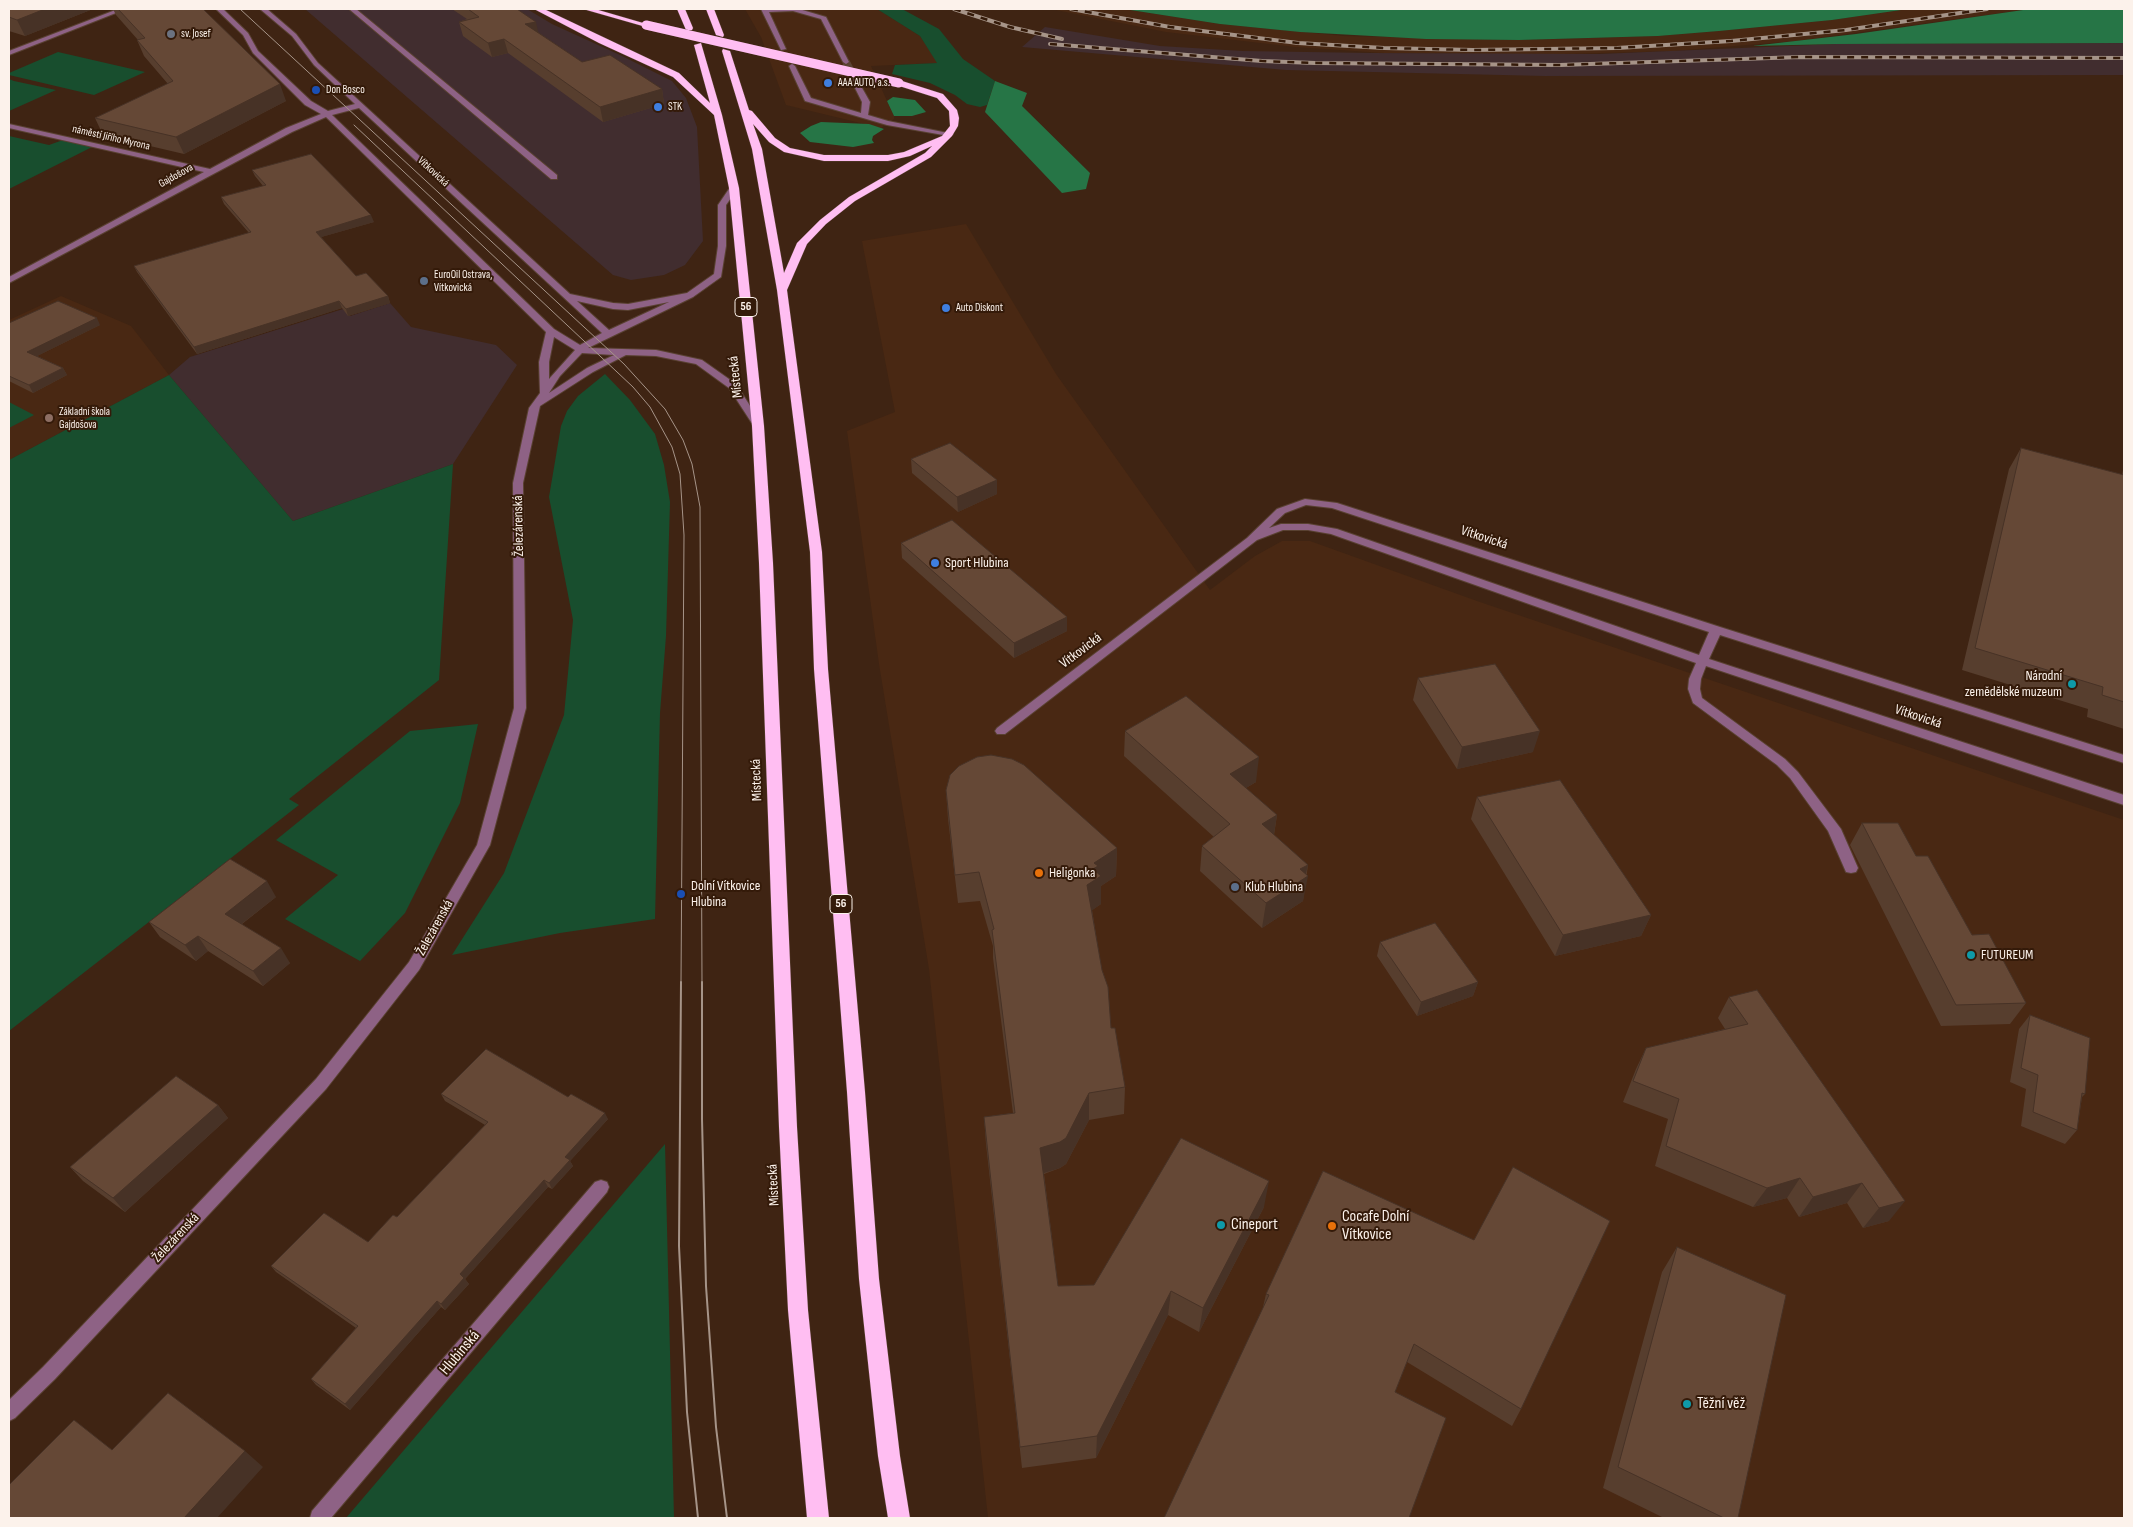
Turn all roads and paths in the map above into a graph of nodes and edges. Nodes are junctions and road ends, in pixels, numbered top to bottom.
1 (123, 9) edge
2 (219, 9) edge
3 (263, 9) edge
4 (352, 9) edge
5 (538, 9) edge
6 (587, 9) edge
7 (681, 9) edge
8 (710, 9) edge
9 (764, 9) edge
10 (689, 28) dead end
11 (720, 34) dead end
12 (698, 45) dead end
13 (9, 47) edge
14 (783, 48) dead end
15 (17, 49) junction
16 (726, 51) dead end
17 (9, 53) edge
18 (846, 62) tunnel mouth
19 (792, 66) dead end
20 (855, 80) tunnel mouth
21 (360, 105) junction
22 (745, 108) junction
23 (327, 114) junction
24 (718, 115) junction
25 (864, 116) junction
26 (9, 126) edge
27 (949, 134) junction
28 (209, 171) junction
29 (554, 177) dead end
30 (734, 188) junction
31 (9, 280) edge
32 (782, 290) junction
33 (564, 295) junction
34 (690, 295) junction
35 (551, 331) junction
36 (607, 333) junction
37 (581, 350) junction
38 (629, 353) junction
39 (544, 392) junction
40 (534, 408) junction
41 (758, 426) junction
42 (1251, 540) junction
43 (1716, 630) junction
44 (1703, 660) junction
45 (1001, 731) dead end
46 (2124, 759) edge
47 (2124, 800) edge
48 (1851, 868) dead end
49 (601, 1187) dead end
50 (9, 1412) edge
51 (319, 1518) edge
52 (818, 1518) edge
53 (899, 1518) edge

1 - 15 street
2 - 23 street
3 - 21 street, Vítkovická
4 - 29 street
5 - 24 highway
6 - 27 highway, bridge
7 - 10 highway
8 - 11 highway
9 - 14 street
9 - 18 street
12 - 24 highway, Místecká / 56
13 - 15 street
15 - 17 street
16 - 22 highway, 56
19 - 25 street
20 - 25 street
21 - 23 street, Gajdošova
21 - 33 street, Vítkovická
22 - 27 highway
22 - 32 highway, 56
23 - 28 street, Gajdošova
23 - 35 street
24 - 30 highway, Místecká / 56
25 - 27 street
26 - 28 street, náměstí Jiřího Myrona
27 - 32 highway
28 - 31 street, Gajdošova
30 - 34 street, Železárenská
30 - 41 highway, Místecká / 56
32 - 53 highway, 56
33 - 34 street
33 - 36 street, Vítkovická
34 - 36 street, Železárenská
35 - 37 street
35 - 39 street
36 - 37 street, Železárenská
37 - 38 street
37 - 39 street, Železárenská
38 - 40 street
38 - 41 street
39 - 40 street, Železárenská
40 - 50 street, Železárenská
41 - 52 highway, Místecká / 56
42 - 43 street, Vítkovická
42 - 44 street, Vítkovická
42 - 45 street, Vítkovická
43 - 44 street
43 - 46 street, Vítkovická
44 - 47 street, Vítkovická
44 - 48 street
49 - 51 street, Hlubinská

